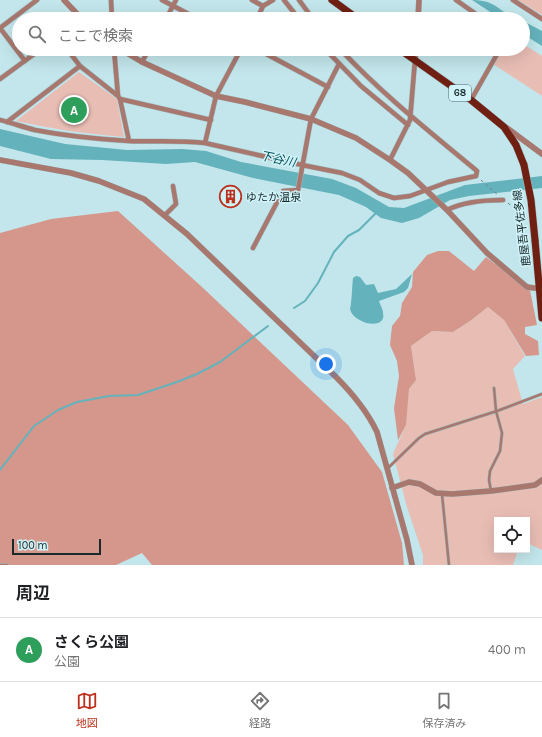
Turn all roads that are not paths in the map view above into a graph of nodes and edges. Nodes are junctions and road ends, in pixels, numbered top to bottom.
1 (37, 0) edge
2 (64, 0) edge
3 (111, 0) edge
4 (162, 0) edge
5 (176, 0) edge
6 (252, 0) edge
7 (273, 0) edge
8 (284, 0) edge
9 (299, 0) edge
10 (332, 0) edge
11 (419, 0) edge
12 (456, 0) edge
13 (513, 0) edge
14 (173, 6) junction
15 (263, 6) junction
16 (21, 12) edge
17 (74, 12) edge
18 (112, 12) edge
19 (170, 12) edge
20 (185, 12) edge
21 (260, 12) edge
22 (293, 12) edge
23 (308, 12) edge
24 (348, 12) edge
25 (418, 12) edge
26 (473, 12) edge
27 (12, 19) edge
28 (542, 19) edge
29 (0, 28) edge
30 (12, 43) edge
31 (22, 56) edge
32 (31, 56) edge
33 (72, 56) edge
34 (115, 56) edge
35 (132, 56) edge
36 (145, 56) edge
37 (237, 56) edge
38 (270, 56) edge
39 (332, 56) edge
40 (347, 56) edge
41 (409, 56) edge
42 (415, 56) edge
43 (496, 56) edge
44 (25, 60) junction
45 (415, 60) junction
46 (142, 62) junction
47 (340, 64) junction
48 (80, 66) junction
49 (0, 79) edge
50 (328, 87) junction
51 (216, 96) junction
52 (119, 97) junction
53 (470, 100) junction
54 (410, 115) junction
55 (311, 119) junction
56 (0, 120) edge
57 (211, 120) junction
58 (7, 122) junction
59 (408, 125) junction
60 (504, 127) junction
61 (129, 141) junction
62 (205, 142) junction
63 (542, 154) edge
64 (0, 160) edge
65 (390, 160) junction
66 (302, 165) junction
67 (173, 186) dead end
68 (427, 190) junction
69 (503, 200) road end
70 (447, 210) junction
71 (165, 215) junction
72 (253, 248) dead end
73 (541, 288) edge
74 (542, 318) edge
75 (494, 388) dead end
76 (542, 394) edge
77 (496, 411) junction
78 (387, 469) junction
79 (542, 480) edge
80 (392, 488) junction
81 (491, 491) junction
82 (442, 494) junction
83 (0, 565) edge
84 (7, 565) edge
85 (412, 565) edge
86 (449, 565) edge

1 - 16 street
2 - 17 street
3 - 18 street
4 - 14 street
5 - 14 street
6 - 15 street
7 - 15 street
8 - 22 street
9 - 23 street
10 - 24 main road
11 - 25 street
12 - 26 street
13 - 28 street
14 - 19 street
14 - 20 street
15 - 21 street
27 - 29 street
29 - 30 street
31 - 44 street
32 - 44 street
33 - 48 street
34 - 52 street
35 - 46 street
36 - 46 street
37 - 51 street
38 - 50 street
39 - 47 street
40 - 54 street
41 - 45 main road, 鹿屋吾平佐多線 / 68
42 - 45 street
43 - 53 street
44 - 49 street
45 - 53 main road, 鹿屋吾平佐多線 / 68
45 - 54 street
46 - 51 street
47 - 50 street
47 - 59 street
48 - 52 street
48 - 58 street
50 - 55 street
51 - 55 street
51 - 57 street
52 - 57 street
52 - 61 street
53 - 60 main road, 鹿屋吾平佐多線 / 68
54 - 59 street
54 - 68 street
55 - 65 street
55 - 66 street
56 - 58 street
57 - 62 street
58 - 61 street
59 - 65 street
60 - 63 street
60 - 73 main road, 鹿屋吾平佐多線 / 68, bridge
61 - 62 street
62 - 66 street
64 - 71 street
65 - 68 street
66 - 68 street
66 - 72 street
67 - 71 street
68 - 70 street
69 - 70 street
70 - 73 street
71 - 78 street
73 - 74 main road, 鹿屋吾平佐多線 / 68
75 - 77 lane
76 - 77 lane
77 - 78 lane
77 - 81 lane
78 - 80 street
79 - 81 street
80 - 82 street
80 - 85 street
81 - 82 street
82 - 86 lane
83 - 84 lane

